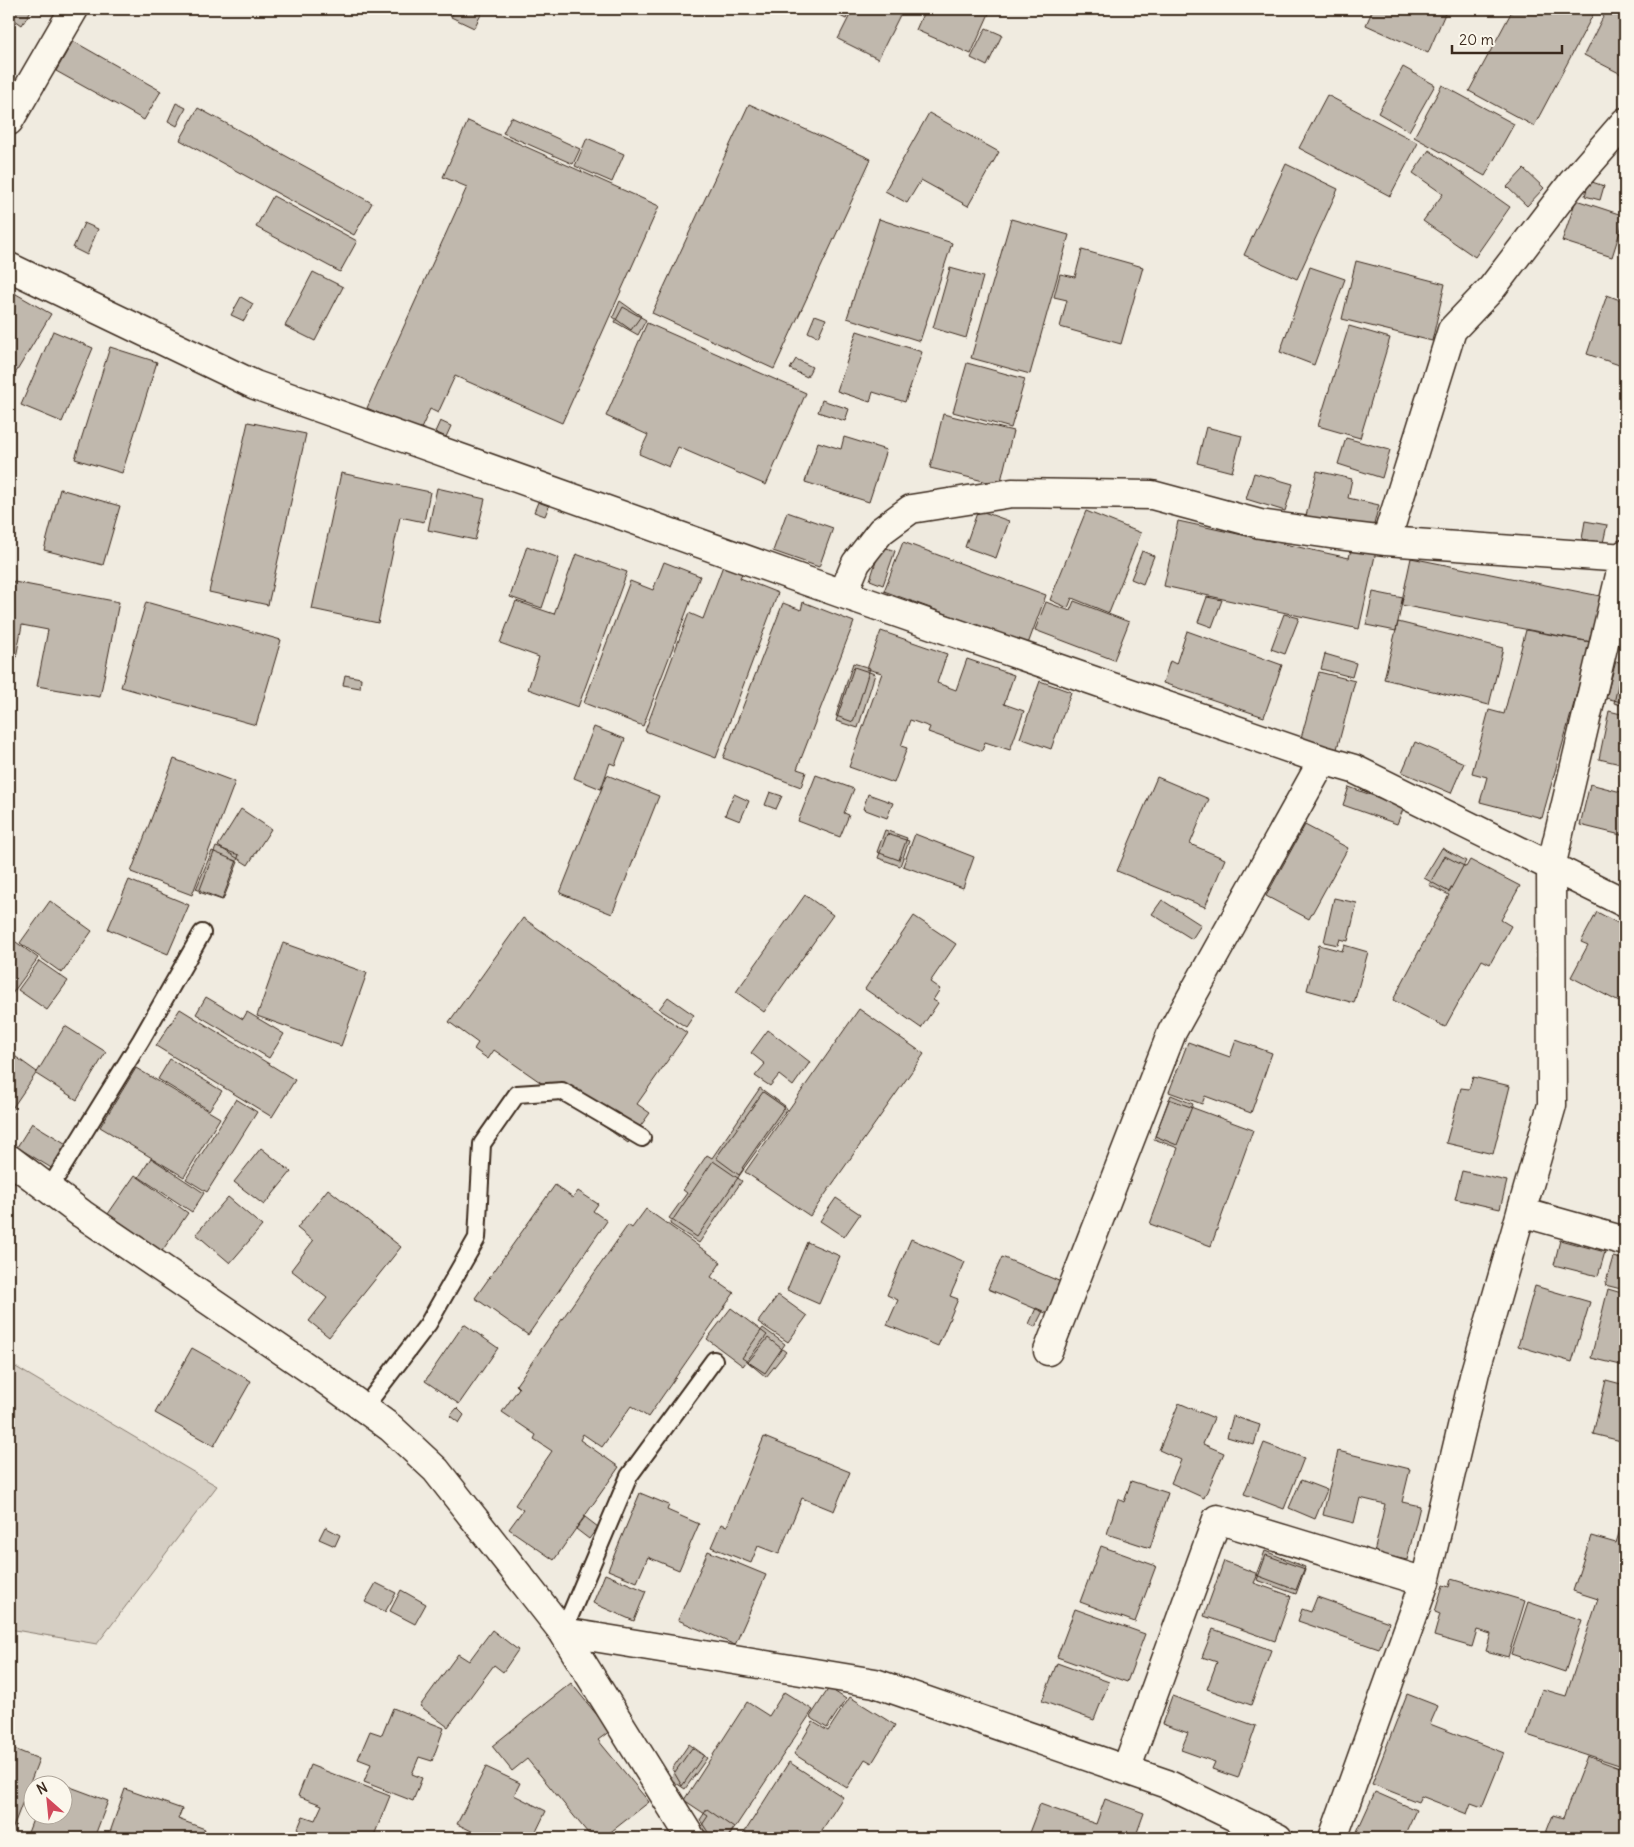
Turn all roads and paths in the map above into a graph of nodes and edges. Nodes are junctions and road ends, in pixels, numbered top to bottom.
1 (74, 9) edge
2 (9, 121) edge
3 (1625, 122) edge
4 (9, 266) edge
5 (1386, 541) junction
6 (1625, 556) edge
7 (843, 594) junction
8 (1323, 760) junction
9 (1551, 867) junction
10 (1625, 903) edge
11 (202, 933) dead end
12 (642, 1138) dead end
13 (9, 1159) edge
14 (49, 1189) junction
15 (1521, 1212) junction
16 (1625, 1241) edge
17 (1048, 1351) dead end
18 (714, 1360) dead end
19 (364, 1408) junction
20 (1425, 1582) junction
21 (563, 1632) junction
22 (1126, 1770) junction
23 (691, 1838) edge
24 (1278, 1838) edge
25 (1333, 1838) edge

1 - 2 street
3 - 5 street
4 - 7 street
5 - 6 street
5 - 7 street
6 - 9 street
7 - 8 street
8 - 9 street
8 - 17 street
9 - 10 street
9 - 15 street
11 - 14 lane
12 - 19 lane
13 - 14 street
14 - 19 street
15 - 16 street
15 - 20 street
18 - 21 lane
19 - 21 street
20 - 22 street
20 - 25 street
21 - 22 street
21 - 23 street
22 - 24 street

